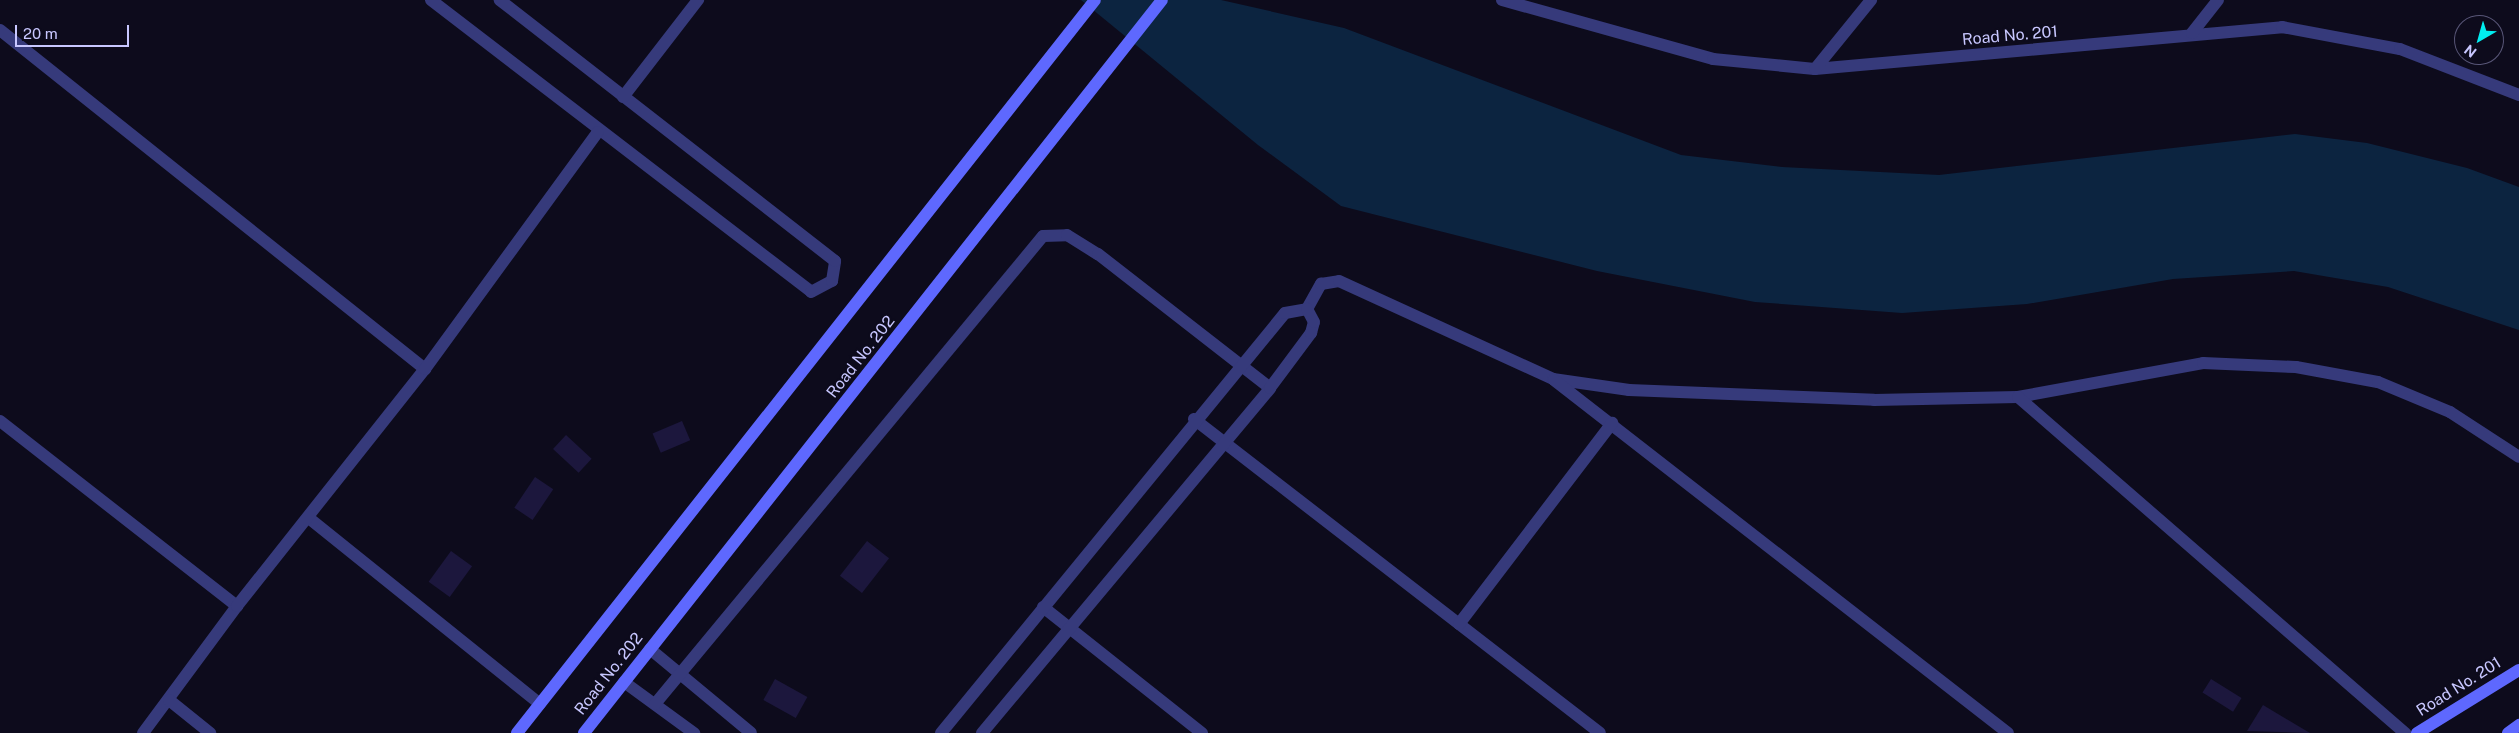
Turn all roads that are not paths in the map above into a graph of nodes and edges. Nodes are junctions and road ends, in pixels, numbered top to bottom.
1 (431, 0) edge
2 (500, 0) edge
3 (698, 0) edge
4 (1095, 0) edge
5 (1162, 0) edge
6 (1502, 0) edge
7 (1871, 0) edge
8 (2218, 0) edge
9 (0, 30) edge
10 (2192, 33) junction
11 (1815, 69) junction
12 (2519, 95) edge
13 (623, 98) junction
14 (598, 132) junction
15 (1307, 309) junction
16 (1239, 366) junction
17 (424, 369) junction
18 (1553, 379) junction
19 (1270, 388) junction
20 (2018, 397) junction
21 (1194, 419) junction
22 (0, 421) edge
23 (1612, 423) junction
24 (1223, 441) junction
25 (2519, 457) edge
26 (310, 519) junction
27 (236, 606) junction
28 (1043, 607) junction
29 (1459, 624) junction
30 (1068, 626) junction
31 (650, 649) junction
32 (2519, 670) edge
33 (680, 674) junction
34 (624, 682) junction
35 (169, 700) junction
36 (540, 704) junction
37 (655, 704) junction
38 (2519, 725) edge
39 (143, 733) edge
40 (210, 733) edge
41 (517, 733) edge
42 (584, 733) edge
43 (694, 733) edge
44 (751, 733) edge
45 (942, 733) edge
46 (982, 733) edge
47 (1202, 733) edge
48 (1600, 733) edge
49 (2008, 733) edge
50 (2405, 733) edge
51 (2417, 733) edge
52 (2508, 733) edge

1 - 14 street
2 - 13 street
3 - 13 street
4 - 36 street
5 - 31 street, Road No. 202
6 - 11 street, Road No. 201
7 - 11 street
8 - 10 street
9 - 17 street
10 - 11 street, Road No. 201
10 - 12 street, Road No. 201
13 - 14 street
14 - 17 street
15 - 16 street
15 - 18 street
15 - 19 street
16 - 19 street
16 - 21 street
16 - 33 street
17 - 26 street
18 - 20 street
18 - 23 street
19 - 24 street
20 - 25 street
20 - 50 street
21 - 24 street
21 - 28 street
22 - 27 street
23 - 29 street
23 - 49 street
24 - 29 street
24 - 30 street
26 - 27 street
26 - 36 street
27 - 35 street
28 - 30 street
28 - 45 street
29 - 48 street
30 - 46 street
30 - 47 street
31 - 33 street
31 - 34 street, Road No. 202
32 - 51 street, Road No. 201
33 - 37 street
33 - 44 street
34 - 37 street
34 - 42 street, Road No. 202
35 - 39 street
35 - 40 street
36 - 41 street
37 - 43 street
38 - 52 street

